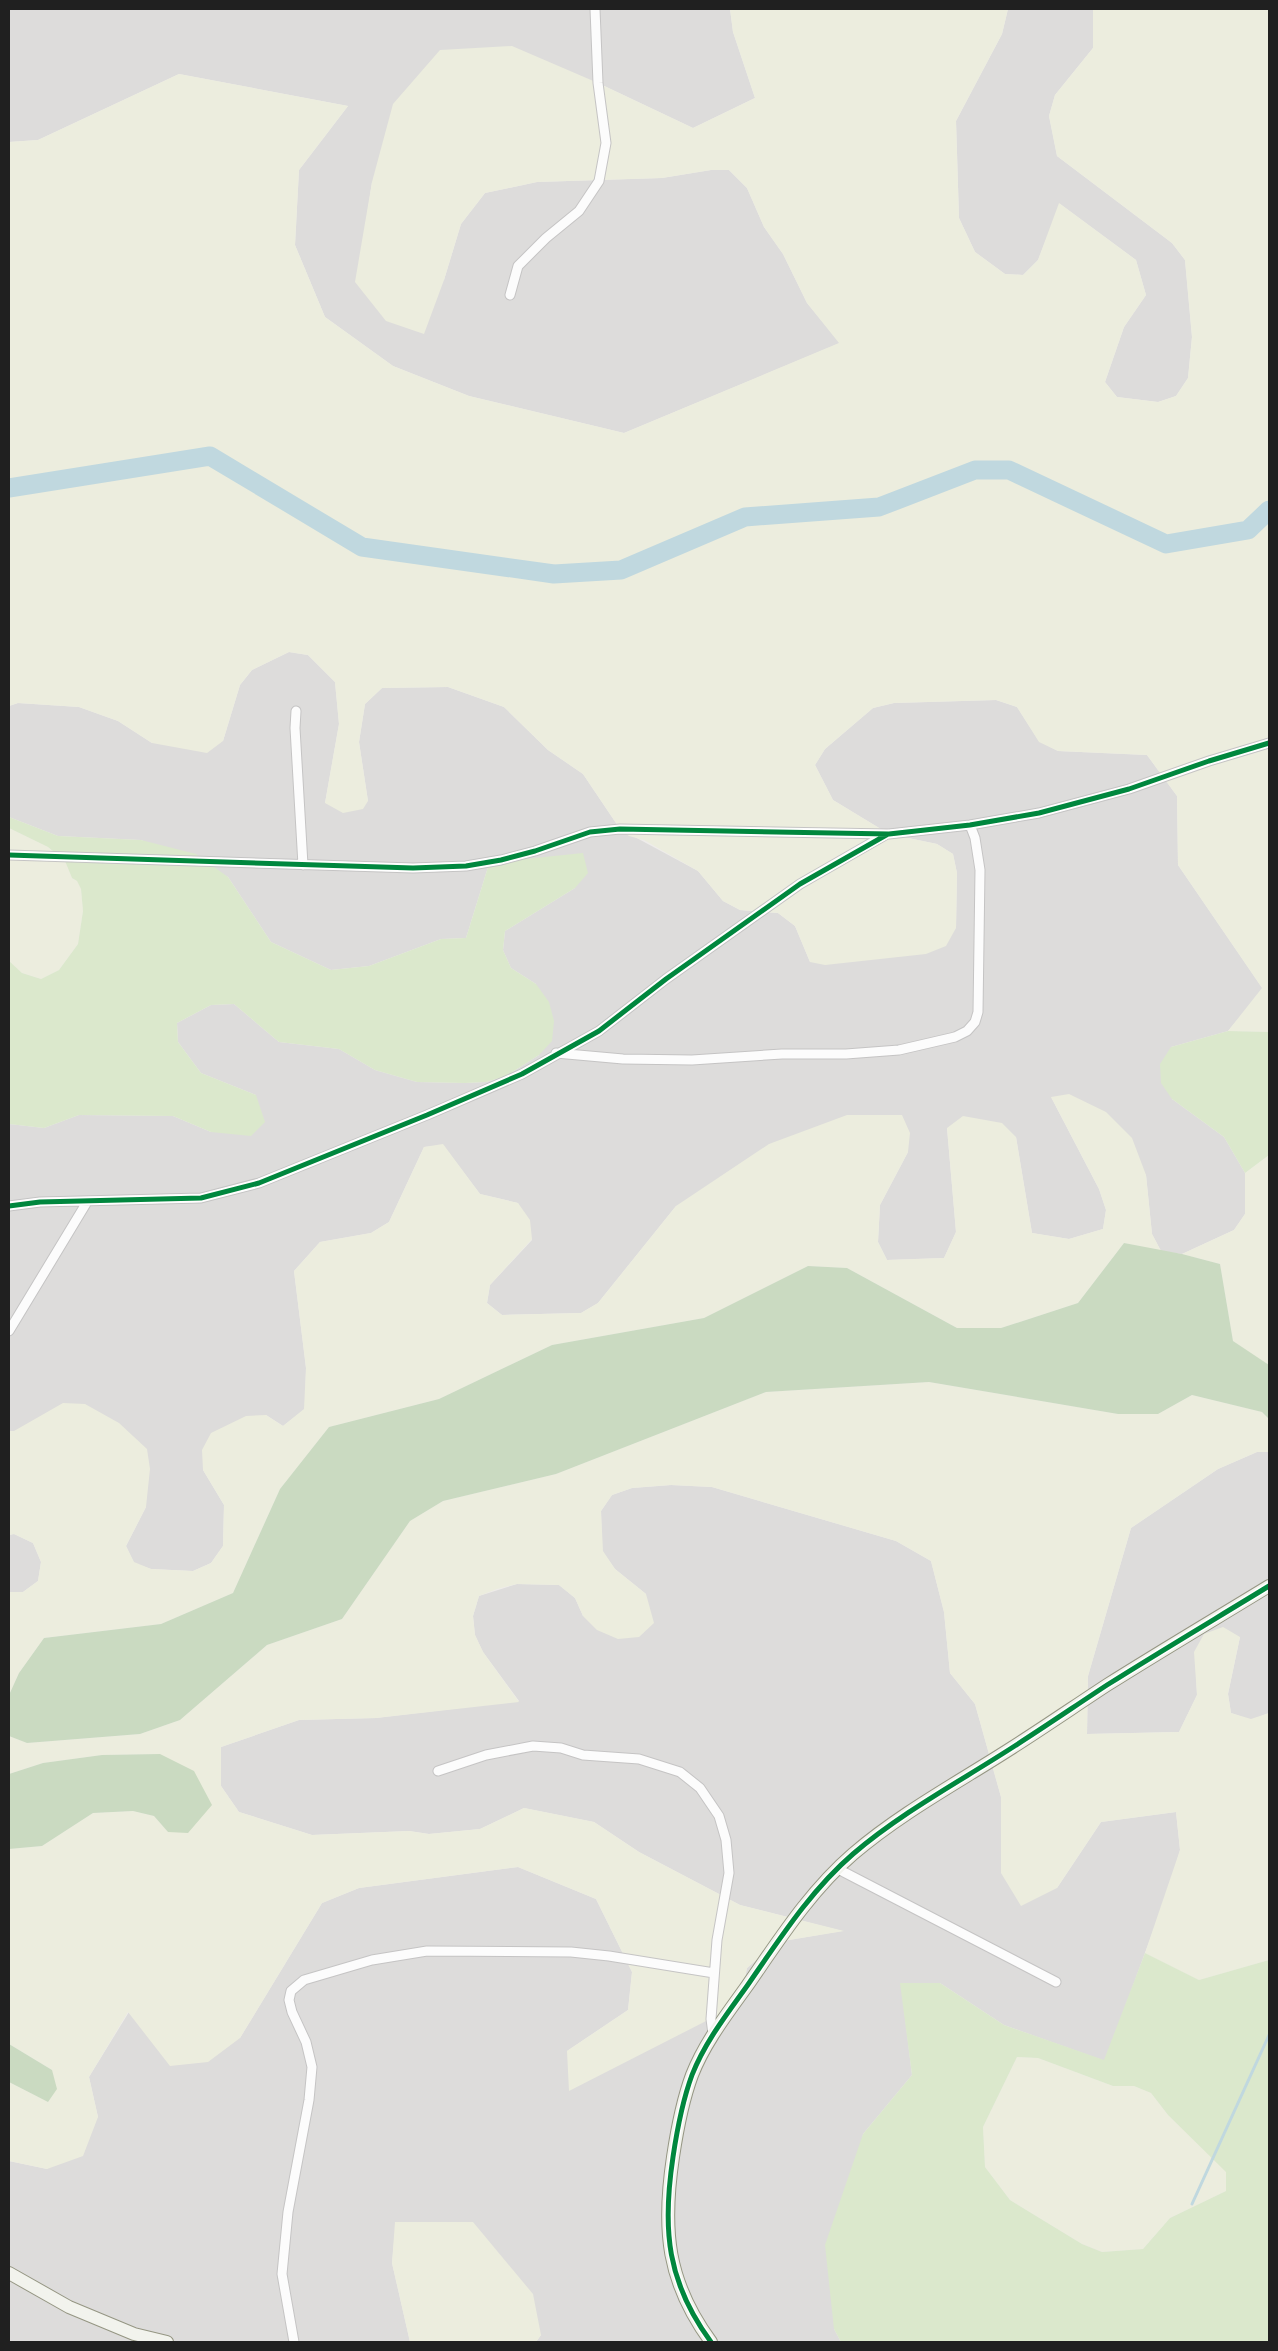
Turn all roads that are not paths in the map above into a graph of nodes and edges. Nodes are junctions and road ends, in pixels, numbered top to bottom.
1 (595, 9) edge
2 (510, 295) dead end
3 (296, 711) dead end
4 (1269, 743) edge
5 (970, 825) junction
6 (889, 834) junction
7 (9, 855) edge
8 (303, 865) junction
9 (556, 1053) junction
10 (87, 1202) junction
11 (9, 1206) edge
12 (9, 1331) edge
13 (1269, 1586) edge
14 (438, 1771) dead end
15 (838, 1869) junction
16 (714, 1973) junction
17 (1056, 1982) dead end
18 (713, 2034) junction
19 (9, 2273) edge
20 (167, 2342) edge
21 (294, 2342) edge
22 (712, 2342) edge

1 - 2 street
3 - 8 street
4 - 5 street
5 - 6 street
5 - 9 street
6 - 8 street
6 - 9 street
7 - 8 street
9 - 10 street
10 - 11 street
10 - 12 street
13 - 15 street
14 - 16 street
15 - 17 street
15 - 18 street
16 - 18 street
16 - 21 street
18 - 22 street
19 - 20 street

